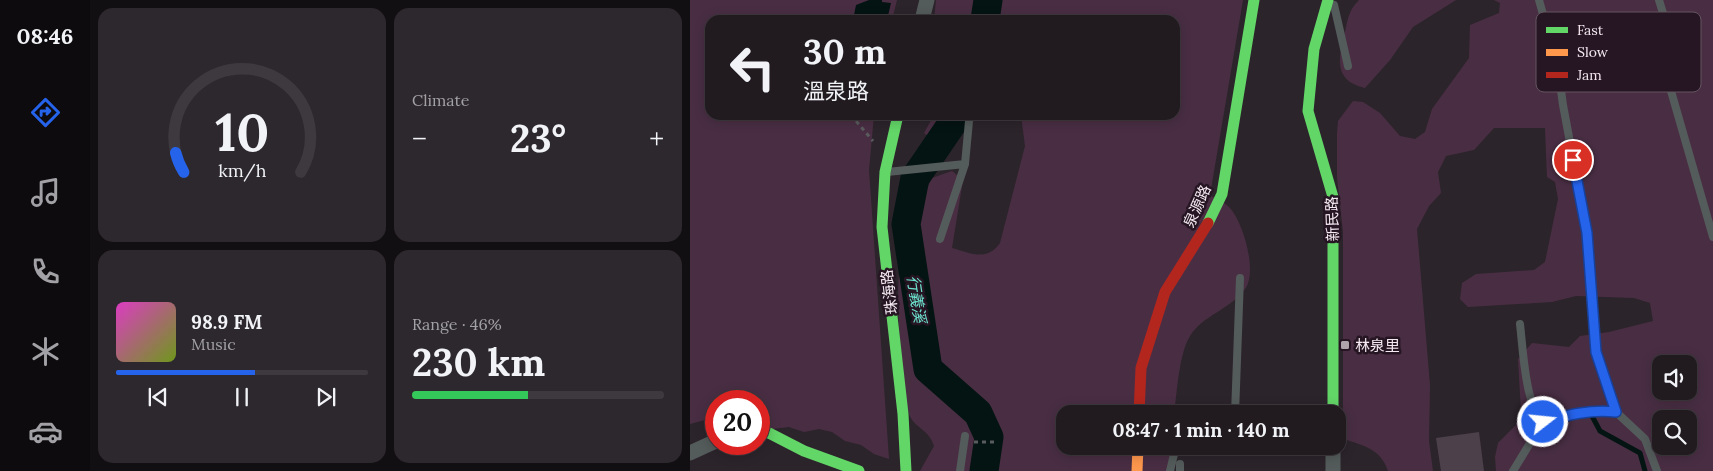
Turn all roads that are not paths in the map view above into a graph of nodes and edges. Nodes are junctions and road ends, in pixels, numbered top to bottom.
1 (926, 0) edge
2 (1254, 0) edge
3 (1328, 0) edge
4 (1333, 0) edge
5 (1538, 0) edge
6 (1659, 0) edge
7 (1542, 12) edge
8 (1663, 12) edge
9 (923, 15) edge
10 (1348, 66) dead end
11 (1562, 92) edge
12 (1671, 92) edge
13 (897, 120) edge
14 (969, 121) dead end
15 (965, 164) junction
16 (885, 172) junction
17 (1713, 237) edge
18 (940, 238) dead end
19 (1240, 278) dead end
20 (1520, 324) dead end
21 (1139, 405) edge
22 (1235, 405) edge
23 (1333, 405) edge
24 (1616, 412) junction
25 (1543, 422) junction
26 (770, 434) edge
27 (964, 439) road end
28 (705, 446) edge
29 (690, 453) edge
30 (1138, 455) edge
31 (1174, 455) edge
32 (1333, 455) edge
33 (859, 471) edge
34 (906, 471) edge
35 (960, 471) edge
36 (1137, 471) edge
37 (1170, 471) edge
38 (1333, 471) edge
39 (1512, 471) edge
40 (1658, 471) edge

1 - 9 street
2 - 21 street, 泉源路
3 - 23 street, 新民路
4 - 10 lane
5 - 7 lane
6 - 8 lane
11 - 24 lane
12 - 17 lane
13 - 16 street, 珠海路
14 - 15 lane
15 - 16 lane
15 - 18 lane
16 - 34 street, 珠海路
19 - 22 lane
20 - 25 lane
24 - 25 lane
24 - 40 lane
25 - 39 lane
26 - 33 street
27 - 35 lane
28 - 29 street
30 - 36 street
31 - 37 lane
32 - 38 street

